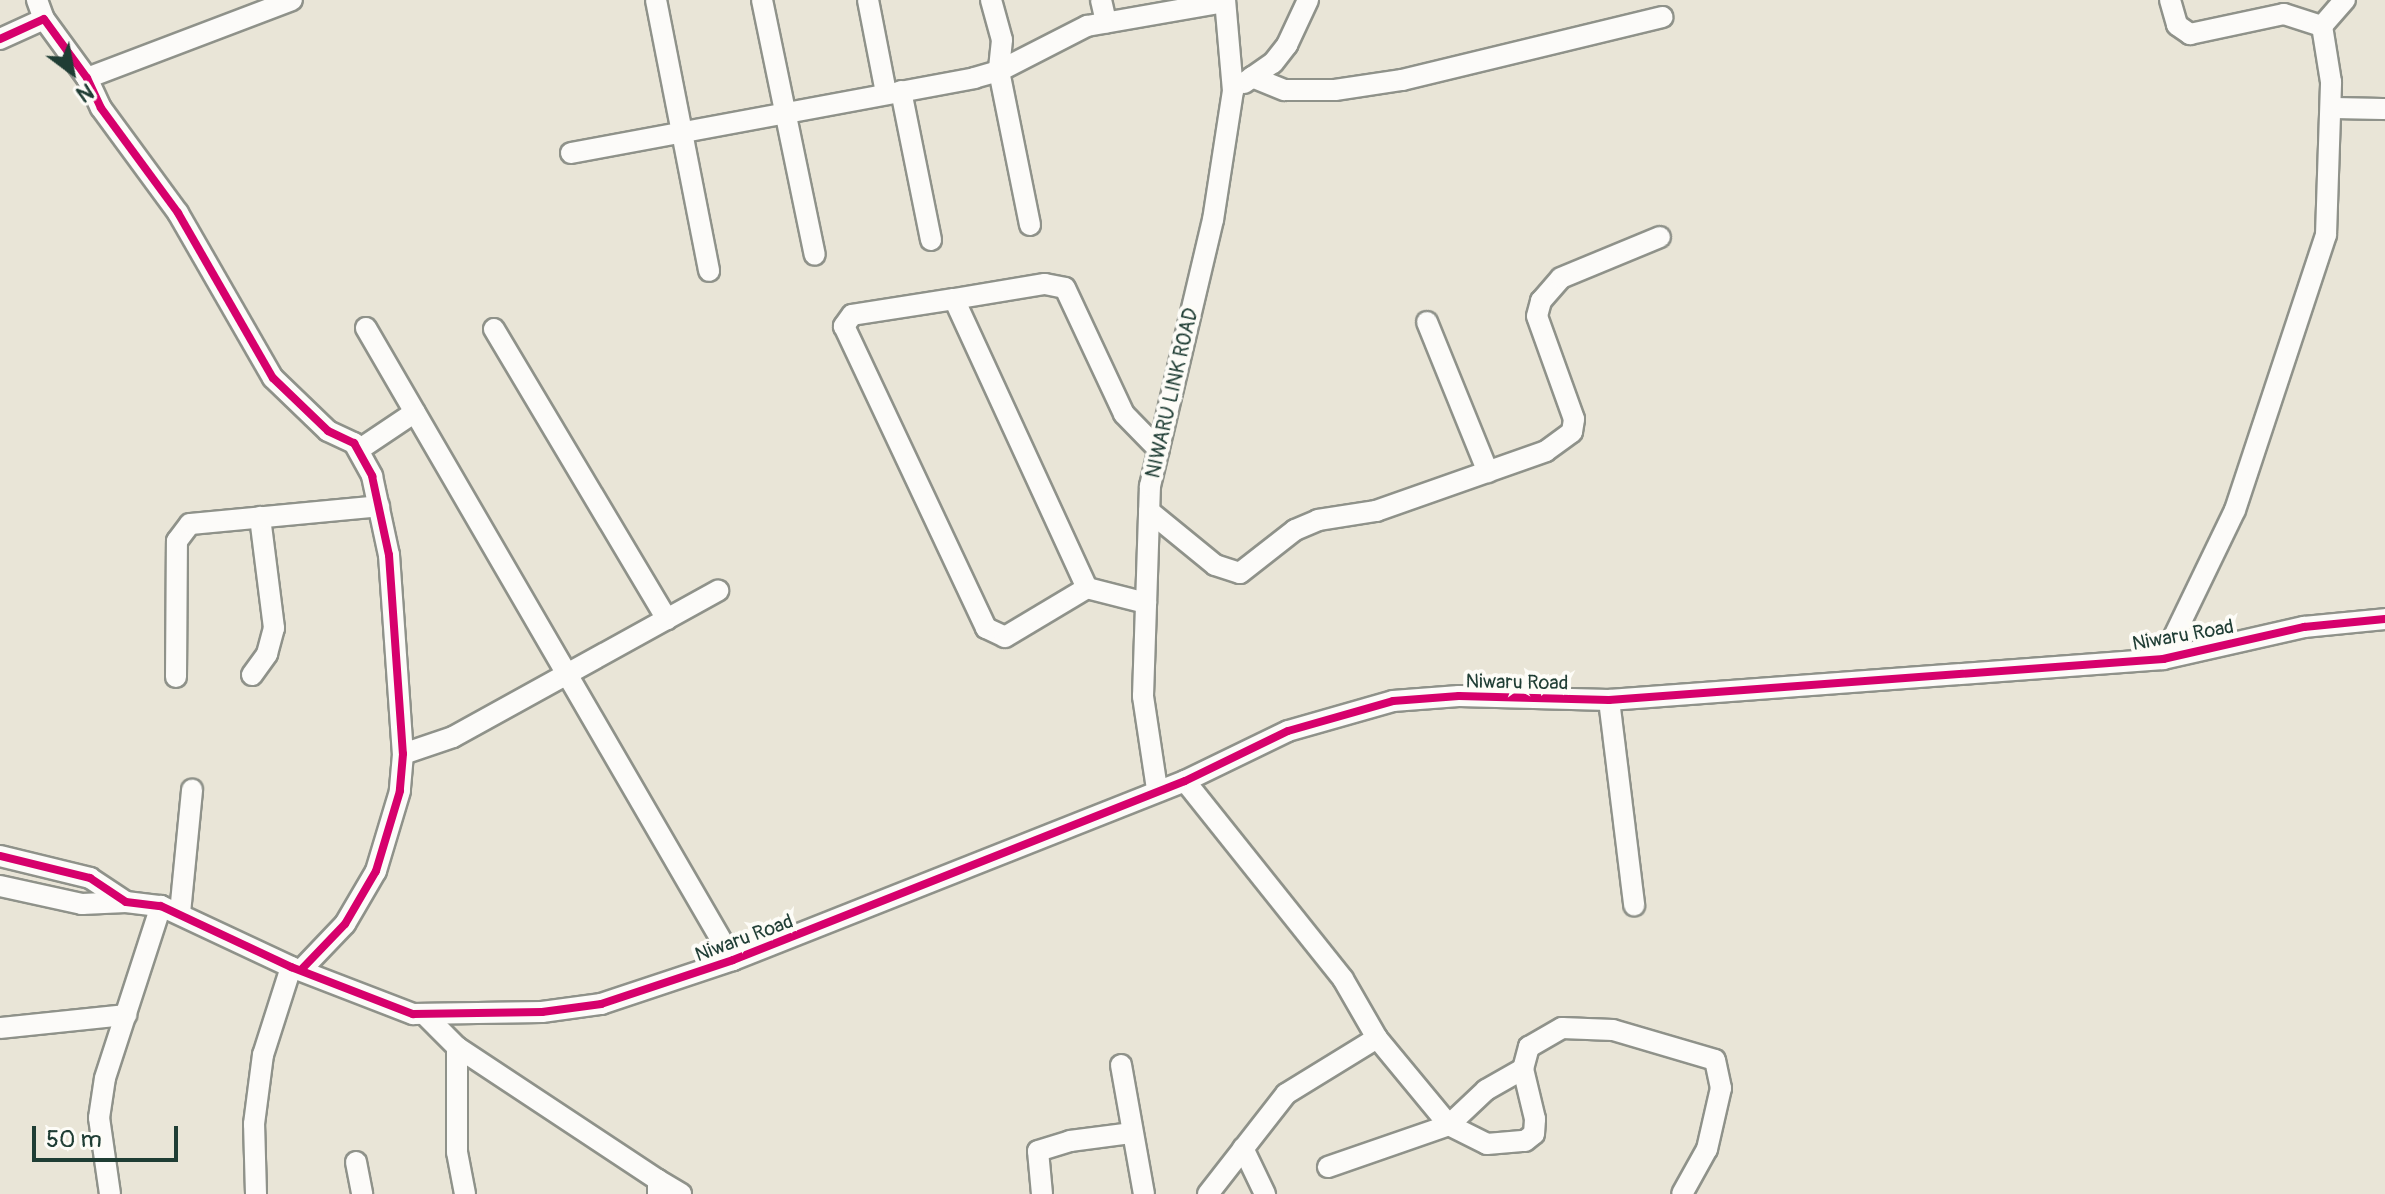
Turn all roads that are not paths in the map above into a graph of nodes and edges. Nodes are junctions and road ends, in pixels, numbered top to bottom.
1 (292, 0) edge
2 (656, 0) edge
3 (762, 0) edge
4 (868, 0) edge
5 (991, 0) edge
6 (1101, 0) edge
7 (1308, 0) edge
8 (2170, 0) edge
9 (2345, 0) edge
10 (1225, 1) edge
11 (41, 10) edge
12 (1662, 17) dead end
13 (1106, 22) junction
14 (2322, 26) junction
15 (0, 39) edge
16 (999, 71) junction
17 (1252, 77) junction
18 (87, 78) junction
19 (1233, 91) junction
20 (893, 92) junction
21 (2332, 108) junction
22 (2385, 109) edge
23 (784, 114) junction
24 (685, 132) junction
25 (571, 153) dead end
26 (1030, 225) dead end
27 (1660, 237) dead end
28 (931, 240) dead end
29 (815, 255) dead end
30 (709, 271) dead end
31 (954, 299) junction
32 (1427, 322) dead end
33 (366, 328) dead end
34 (494, 329) dead end
35 (415, 412) junction
36 (360, 449) junction
37 (1159, 450) junction
38 (1488, 472) junction
39 (379, 506) junction
40 (1149, 511) junction
41 (260, 517) junction
42 (1087, 588) junction
43 (718, 591) dead end
44 (1146, 603) junction
45 (667, 619) junction
46 (2385, 619) edge
47 (2163, 659) junction
48 (567, 673) junction
49 (252, 675) dead end
50 (176, 677) dead end
51 (1609, 700) junction
52 (403, 754) junction
53 (1185, 781) junction
54 (1157, 789) junction
55 (192, 790) dead end
56 (0, 856) edge
57 (0, 886) edge
58 (126, 902) junction
59 (1634, 905) dead end
60 (170, 910) junction
61 (733, 960) junction
62 (297, 967) junction
63 (126, 1015) junction
64 (420, 1016) junction
65 (0, 1028) edge
66 (1377, 1038) junction
67 (457, 1047) junction
68 (1121, 1065) dead end
69 (1523, 1069) junction
70 (1449, 1125) junction
71 (1132, 1133) junction
72 (1243, 1148) junction
73 (356, 1162) dead end
74 (1328, 1167) dead end
75 (658, 1187) edge
76 (110, 1194) edge
77 (256, 1194) edge
78 (362, 1194) edge
79 (465, 1194) edge
80 (681, 1194) edge
81 (1042, 1194) edge
82 (1144, 1194) edge
83 (1208, 1194) edge
84 (1265, 1194) edge
85 (1682, 1194) edge

1 - 18 street
2 - 24 street
3 - 23 street
4 - 20 street
5 - 16 street
6 - 13 street
7 - 17 street
8 - 14 street
9 - 14 street
10 - 13 street
10 - 19 street, NIWARU LINK ROAD
11 - 15 street
11 - 18 street
12 - 17 street
13 - 16 street
14 - 21 street
16 - 20 street
16 - 26 street
17 - 19 street
18 - 36 street
19 - 37 street, NIWARU LINK ROAD
20 - 23 street
20 - 28 street
21 - 22 street
21 - 47 street
23 - 24 street
23 - 29 street
24 - 25 street
24 - 30 street
27 - 38 street
31 - 37 street
31 - 42 street
31 - 42 street
32 - 38 street
33 - 35 street
34 - 45 street
35 - 36 street
35 - 48 street
36 - 39 street
37 - 40 street, NIWARU LINK ROAD
38 - 40 street
39 - 41 street
39 - 52 street
40 - 44 street, NIWARU LINK ROAD
41 - 49 street
41 - 50 street
42 - 44 street
43 - 45 street
44 - 54 street, NIWARU LINK ROAD
45 - 48 street
46 - 47 street, Niwaru Road
47 - 51 street, Niwaru Road
48 - 52 street
48 - 61 street
51 - 53 street, Niwaru Road
51 - 59 street
52 - 62 street
53 - 54 street, Niwaru Road
53 - 66 street
54 - 61 street, Niwaru Road
55 - 60 street
56 - 58 street
57 - 58 street
58 - 60 street
60 - 62 street
60 - 63 street
61 - 64 street, Niwaru Road
62 - 64 street
62 - 77 street
63 - 65 street
63 - 76 street
64 - 67 street
66 - 70 street
66 - 72 street
67 - 75 street
67 - 79 street
68 - 71 street
69 - 70 street
69 - 70 street
69 - 85 street
70 - 74 street
71 - 81 street
71 - 82 street
72 - 83 street
72 - 84 street
73 - 78 street
75 - 80 street

